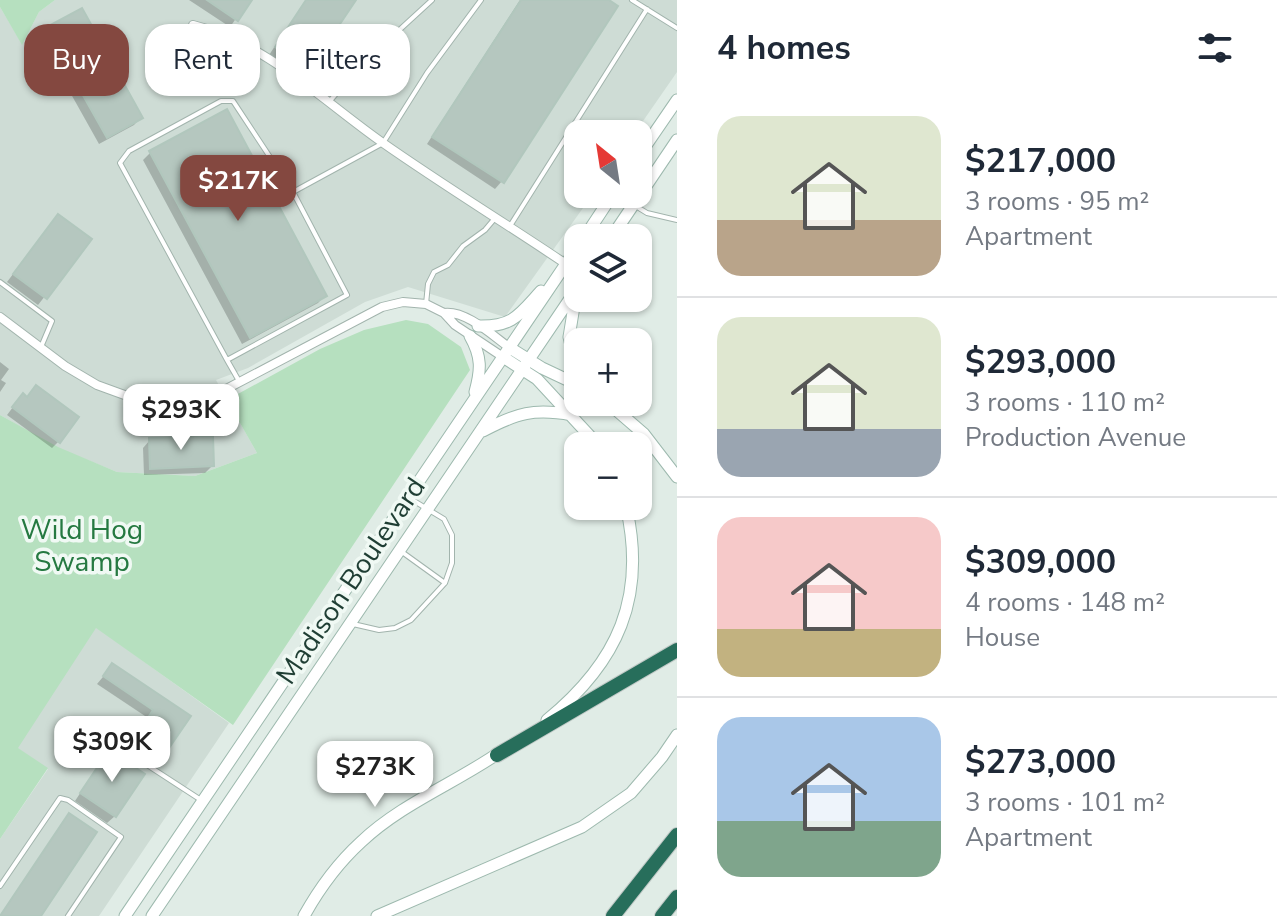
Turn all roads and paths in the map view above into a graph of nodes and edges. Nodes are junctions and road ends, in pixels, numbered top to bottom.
1 (432, 0) edge
2 (481, 0) edge
3 (632, 0) edge
4 (647, 9) junction
5 (677, 28) edge
6 (260, 54) edge
7 (677, 100) edge
8 (329, 103) junction
9 (652, 137) edge
10 (677, 140) edge
11 (383, 143) junction
12 (652, 177) edge
13 (293, 192) junction
14 (638, 208) edge
15 (496, 217) junction
16 (677, 220) edge
17 (510, 226) junction
18 (564, 263) edge
19 (564, 266) edge
20 (564, 267) edge
21 (0, 282) edge
22 (426, 304) junction
23 (564, 308) edge
24 (0, 317) edge
25 (474, 331) junction
26 (40, 347) junction
27 (507, 352) junction
28 (227, 360) junction
29 (526, 364) junction
30 (564, 379) edge
31 (240, 383) junction
32 (472, 401) junction
33 (564, 406) edge
34 (564, 413) edge
35 (573, 416) edge
36 (623, 416) edge
37 (587, 432) edge
38 (479, 433) junction
39 (677, 477) edge
40 (408, 497) junction
41 (428, 508) junction
42 (628, 520) edge
43 (400, 550) junction
44 (445, 583) junction
45 (350, 623) junction
46 (677, 650) edge
47 (84, 724) dead end
48 (677, 735) edge
49 (497, 755) junction
50 (203, 802) junction
51 (677, 835) edge
52 (0, 886) edge
53 (677, 897) edge
54 (68, 916) edge
55 (125, 916) edge
56 (152, 916) edge
57 (304, 916) edge
58 (377, 916) edge
59 (613, 916) edge
60 (662, 916) edge

1 - 8 lane
2 - 11 lane
3 - 4 lane
4 - 5 lane
4 - 17 lane
6 - 8 street
7 - 9 main road
8 - 11 street
10 - 12 main road
11 - 13 lane
11 - 15 street
13 - 28 lane
13 - 28 lane
14 - 16 lane
15 - 17 street
15 - 22 lane
17 - 18 street
19 - 25 main road
20 - 27 main road, Madison Boulevard
21 - 26 lane
22 - 25 street
22 - 31 street
23 - 29 main road, Madison Boulevard
24 - 26 street
25 - 27 street
25 - 32 main road
26 - 31 street
27 - 29 main road
27 - 32 main road, Madison Boulevard
28 - 31 lane
29 - 30 main road
29 - 33 main road
29 - 38 main road, Madison Boulevard
32 - 40 main road, Madison Boulevard
34 - 38 main road
35 - 37 main road
36 - 39 main road
38 - 41 main road, Madison Boulevard
40 - 41 lane
40 - 50 main road, Madison Boulevard
41 - 43 main road, Madison Boulevard
41 - 44 lane
42 - 49 main road
43 - 44 lane
43 - 45 main road, Madison Boulevard
44 - 45 lane
45 - 56 main road, Madison Boulevard
46 - 49 highway
47 - 50 lane
48 - 58 main road
49 - 57 main road
50 - 55 main road, Madison Boulevard
51 - 59 highway
52 - 54 lane
53 - 60 highway

